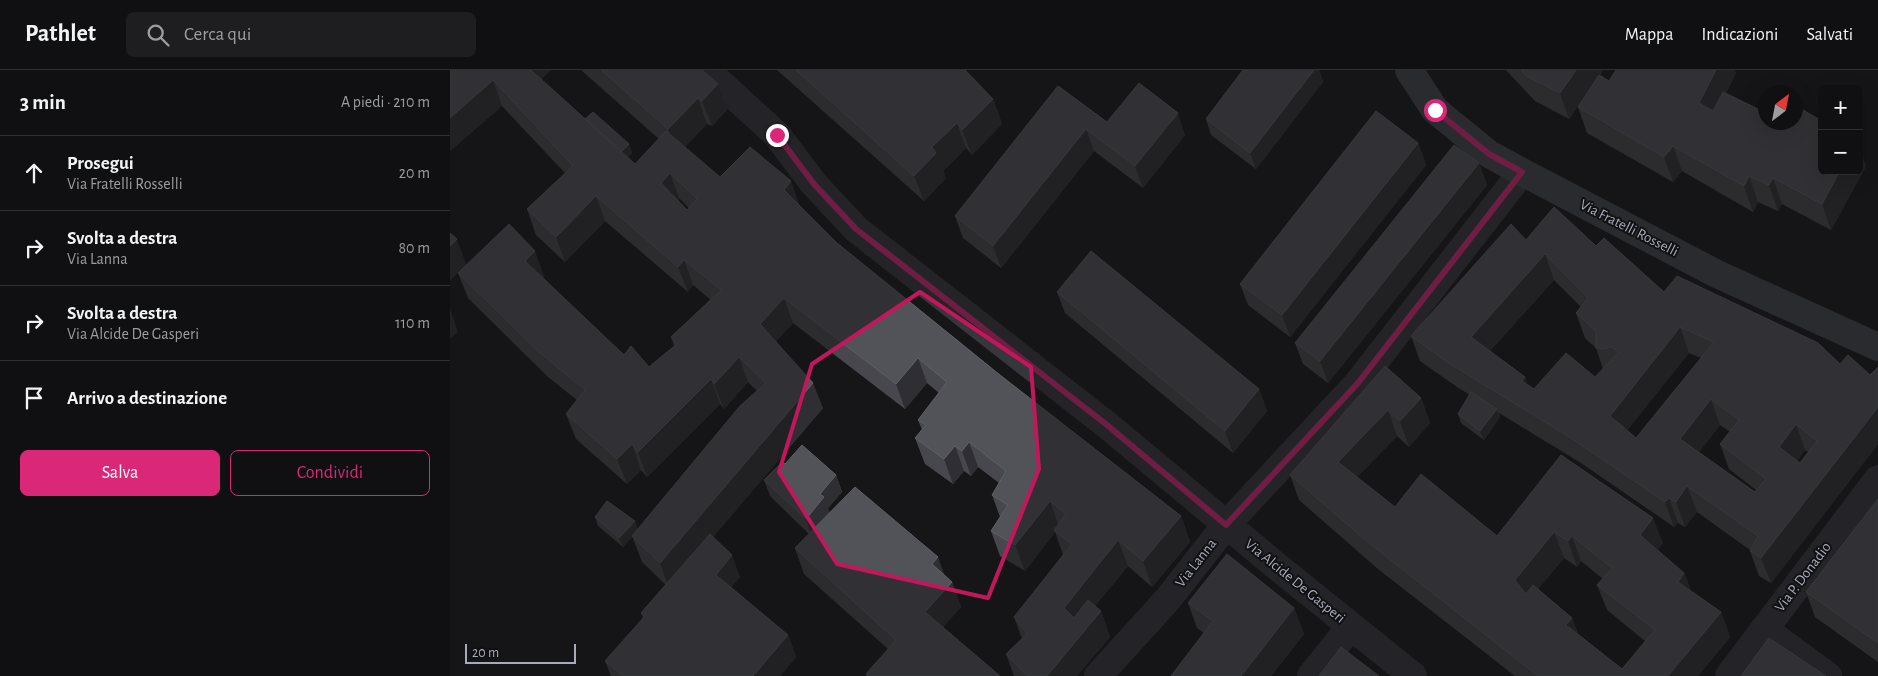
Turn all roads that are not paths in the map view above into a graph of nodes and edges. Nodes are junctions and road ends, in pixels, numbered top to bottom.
1 (706, 70) edge
2 (1409, 70) edge
3 (1522, 172) junction
4 (1878, 347) edge
5 (1878, 479) edge
6 (1226, 525) junction
7 (1351, 626) junction
8 (1764, 629) junction
9 (1098, 676) edge
10 (1311, 676) edge
11 (1413, 676) edge
12 (1729, 676) edge
13 (1828, 676) edge

1 - 6 street, Via Alcide De Gasperi
2 - 3 main road, Via Fratelli Rosselli
3 - 4 main road, Via Fratelli Rosselli
3 - 6 street, Via Lanna
5 - 8 street, Via P. Donadio
6 - 7 street, Via Alcide De Gasperi
6 - 9 street, Via Lanna
7 - 10 street
7 - 11 street, Via Alcide De Gasperi
8 - 12 street, Via P. Donadio
8 - 13 street

